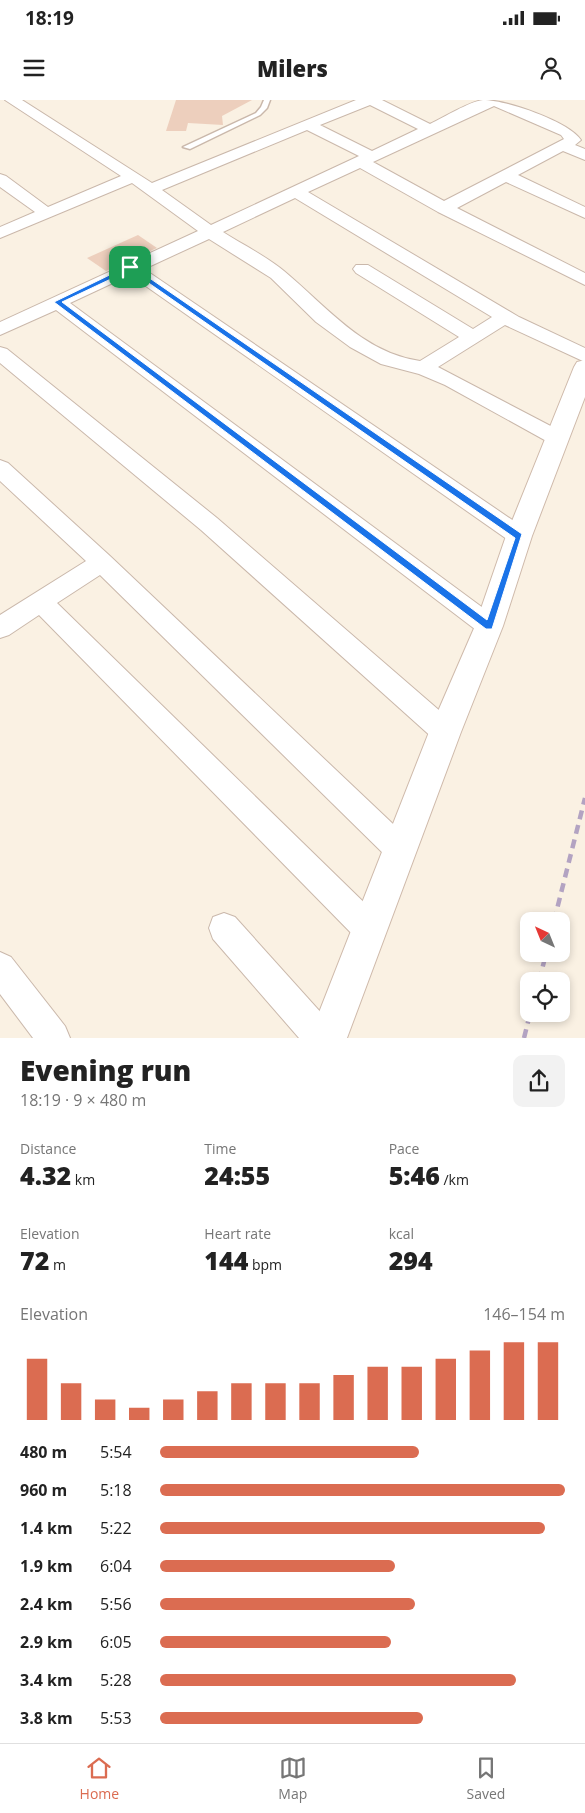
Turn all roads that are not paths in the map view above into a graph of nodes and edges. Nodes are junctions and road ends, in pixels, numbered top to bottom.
1 (12, 100) edge
2 (267, 100) edge
3 (370, 100) edge
4 (493, 100) edge
5 (308, 125) junction
6 (429, 129) junction
7 (564, 146) junction
8 (187, 147) dead end
9 (585, 155) edge
10 (364, 159) junction
11 (506, 176) junction
12 (133, 177) junction
13 (0, 179) edge
14 (151, 189) junction
15 (295, 191) junction
16 (444, 208) junction
17 (46, 213) junction
18 (585, 213) edge
19 (209, 231) junction
20 (0, 233) edge
21 (130, 267) junction
22 (362, 269) dead end
23 (585, 280) edge
24 (57, 302) junction
25 (505, 316) junction
26 (0, 329) edge
27 (473, 337) junction
28 (0, 353) edge
29 (585, 356) edge
30 (585, 367) edge
31 (423, 368) junction
32 (558, 438) junction
33 (0, 468) edge
34 (519, 536) junction
35 (102, 562) junction
36 (42, 602) junction
37 (2, 623) edge
38 (489, 626) junction
39 (446, 732) junction
40 (401, 851) junction
41 (224, 928) dead end
42 (370, 930) junction
43 (0, 968) edge
44 (53, 1038) edge
45 (321, 1038) edge
46 (328, 1038) edge

1 - 12 street
2 - 8 lane
3 - 5 street
3 - 6 street
4 - 6 street
4 - 7 street
5 - 10 street
5 - 14 street
6 - 10 street
7 - 9 street
7 - 11 street
10 - 15 street
10 - 16 street
11 - 16 street
11 - 18 street
12 - 14 street
12 - 17 street
13 - 17 street
14 - 19 street
15 - 19 street
15 - 25 street
16 - 23 street
17 - 20 street
19 - 21 street
19 - 31 street
21 - 24 street
21 - 34 street
22 - 27 street
24 - 26 street
24 - 38 street
25 - 27 street
25 - 29 street
27 - 31 street
28 - 39 street
30 - 32 street
31 - 32 street
32 - 34 street
33 - 35 street
34 - 38 street
35 - 36 street
35 - 40 street
36 - 37 street
36 - 42 street
38 - 39 street
39 - 40 street
40 - 42 street
41 - 45 street
42 - 46 street
43 - 44 street

